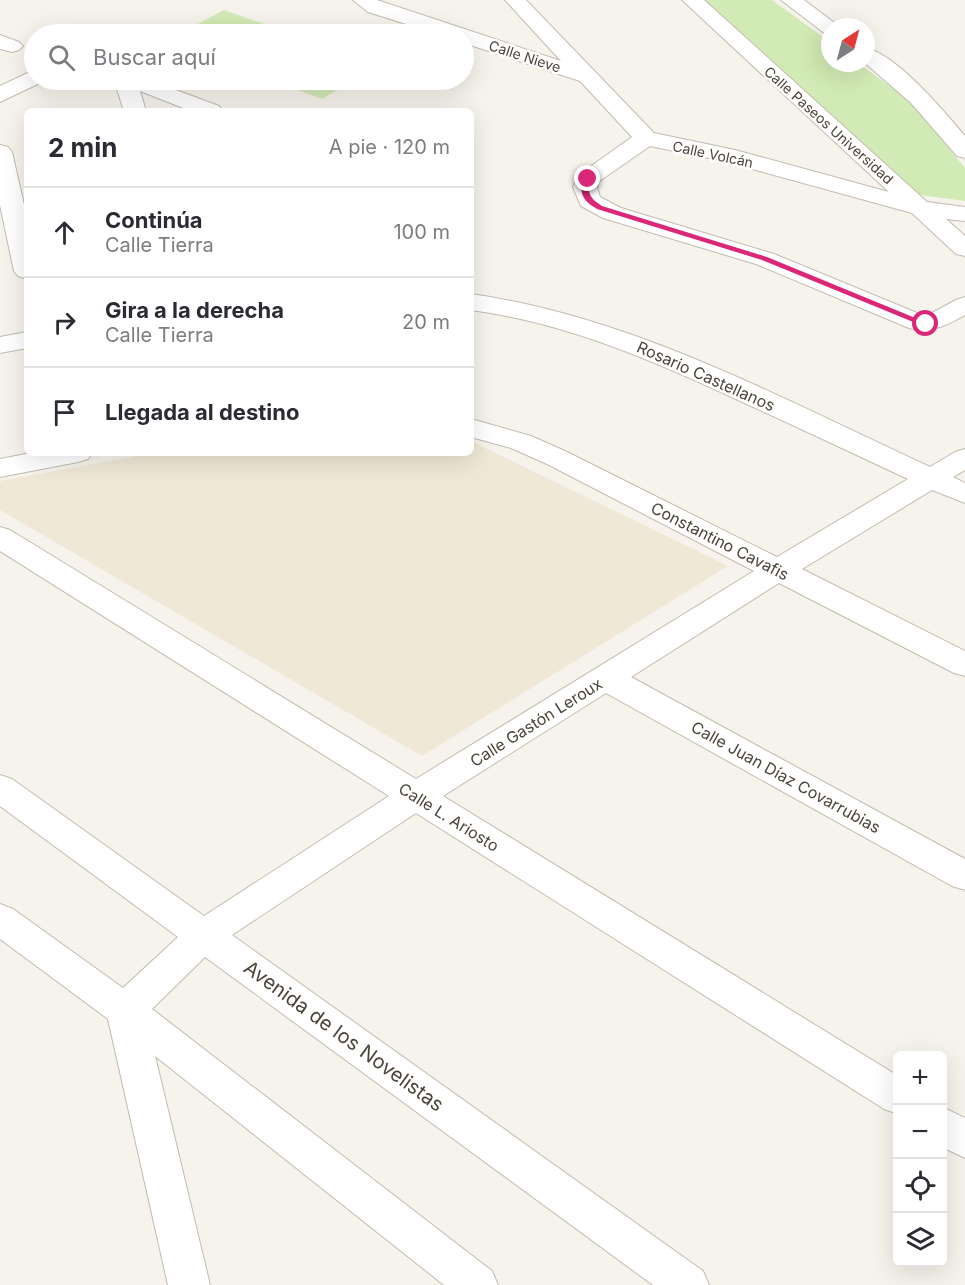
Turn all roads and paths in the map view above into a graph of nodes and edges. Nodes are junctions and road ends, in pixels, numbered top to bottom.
1 (363, 0) edge
2 (515, 0) edge
3 (692, 0) edge
4 (791, 0) edge
5 (821, 22) edge
6 (426, 24) edge
7 (474, 39) edge
8 (875, 61) edge
9 (587, 76) junction
10 (24, 82) edge
11 (128, 90) edge
12 (156, 90) edge
13 (0, 95) edge
14 (134, 108) edge
15 (203, 108) edge
16 (646, 138) junction
17 (965, 150) edge
18 (0, 152) edge
19 (919, 208) junction
20 (965, 214) edge
21 (965, 249) edge
22 (24, 258) edge
23 (474, 303) edge
24 (965, 305) edge
25 (24, 341) edge
26 (0, 345) edge
27 (474, 429) edge
28 (62, 456) edge
29 (965, 458) edge
30 (0, 468) edge
31 (931, 478) junction
32 (965, 494) edge
33 (0, 537) edge
34 (778, 570) junction
35 (965, 665) edge
36 (606, 678) junction
37 (0, 788) edge
38 (416, 796) junction
39 (965, 876) edge
40 (0, 919) edge
41 (204, 935) junction
42 (124, 1011) junction
43 (893, 1094) edge
44 (947, 1128) edge
45 (965, 1140) edge
46 (189, 1285) edge
47 (477, 1285) edge
48 (688, 1285) edge

1 - 6 street
2 - 9 street
3 - 19 street, Calle Paseos Universidad
4 - 5 street
7 - 9 street, Calle Nieve
8 - 17 street
9 - 16 street
10 - 13 street
11 - 14 street
12 - 15 street
16 - 19 street, Calle Volcán
16 - 24 street
18 - 22 street
19 - 20 street, Calle Volcán
19 - 21 street, Calle Paseos Universidad
23 - 31 street, Rosario Castellanos
25 - 26 street
27 - 34 street, Constantino Cavafis
28 - 30 street
29 - 31 street, Calle Gastón Leroux
31 - 32 street, Rosario Castellanos
31 - 34 street, Calle Gastón Leroux
33 - 38 street, Calle L. Ariosto
34 - 35 street, Constantino Cavafis
34 - 36 street, Calle Gastón Leroux
36 - 38 street, Calle Gastón Leroux
36 - 39 street, Calle Juan Díaz Covarrubias
37 - 41 street, Avenida de los Novelistas
38 - 41 street, Calle Gastón Leroux
38 - 43 street, Calle L. Ariosto
40 - 42 street
41 - 42 street, Calle Gastón Leroux
41 - 48 street, Avenida de los Novelistas
42 - 46 street
42 - 47 street
44 - 45 street

